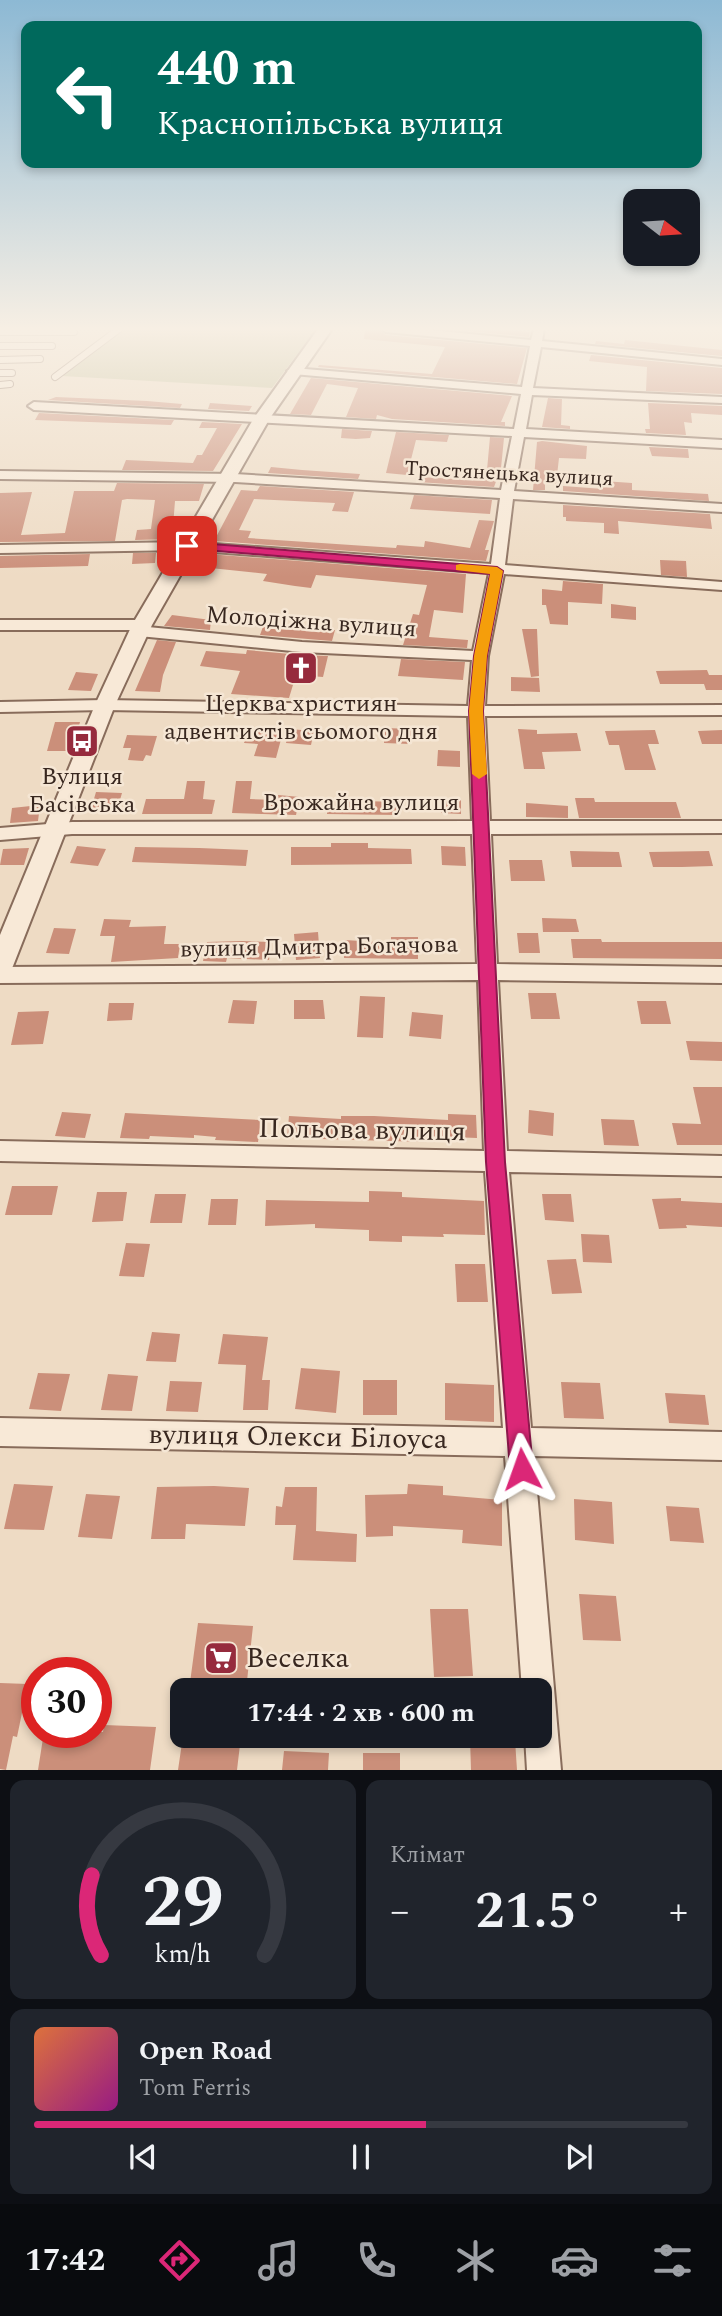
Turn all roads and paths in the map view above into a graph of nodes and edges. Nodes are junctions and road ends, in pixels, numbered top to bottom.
1 (140, 412) edge
2 (266, 412) edge
3 (524, 412) edge
4 (262, 418) junction
5 (519, 432) junction
6 (722, 444) edge
7 (0, 475) edge
8 (226, 479) junction
9 (507, 494) junction
10 (722, 508) edge
11 (187, 546) junction
12 (0, 549) edge
13 (497, 571) junction
14 (722, 586) edge
15 (0, 625) edge
16 (140, 628) junction
17 (480, 656) junction
18 (105, 705) junction
19 (0, 707) edge
20 (722, 710) edge
21 (476, 711) junction
22 (482, 827) junction
23 (722, 827) edge
24 (57, 830) junction
25 (0, 834) edge
26 (0, 966) edge
27 (489, 972) junction
28 (0, 975) edge
29 (722, 975) edge
30 (0, 1151) edge
31 (496, 1162) junction
32 (722, 1166) edge
33 (0, 1432) edge
34 (520, 1441) junction
35 (722, 1446) edge
36 (537, 1678) edge
37 (542, 1748) edge
38 (544, 1770) edge

1 - 4 street
2 - 4 street
3 - 5 street
4 - 5 street
4 - 8 street
5 - 6 street
5 - 9 street
7 - 8 street, Тростянецька вулиця
8 - 9 street, Тростянецька вулиця
8 - 11 street
9 - 10 street, Тростянецька вулиця
9 - 13 street
11 - 12 street
11 - 13 street
11 - 16 street
13 - 14 street
13 - 17 street
15 - 16 street, Молодіжна вулиця
16 - 17 street, Молодіжна вулиця
16 - 18 street
17 - 21 street
18 - 19 street
18 - 21 street
18 - 24 street
20 - 21 street
21 - 22 street
22 - 23 street, Врожайна вулиця
22 - 24 street, Врожайна вулиця
22 - 27 street
24 - 25 street, Врожайна вулиця
24 - 26 street
27 - 28 street, вулиця Дмитра Богачова
27 - 29 street, вулиця Дмитра Богачова
27 - 31 street
30 - 31 street, Польова вулиця
31 - 32 street, Польова вулиця
31 - 34 street
33 - 34 street, вулиця Олекси Білоуса
34 - 35 street, вулиця Олекси Білоуса
34 - 36 street
37 - 38 street

